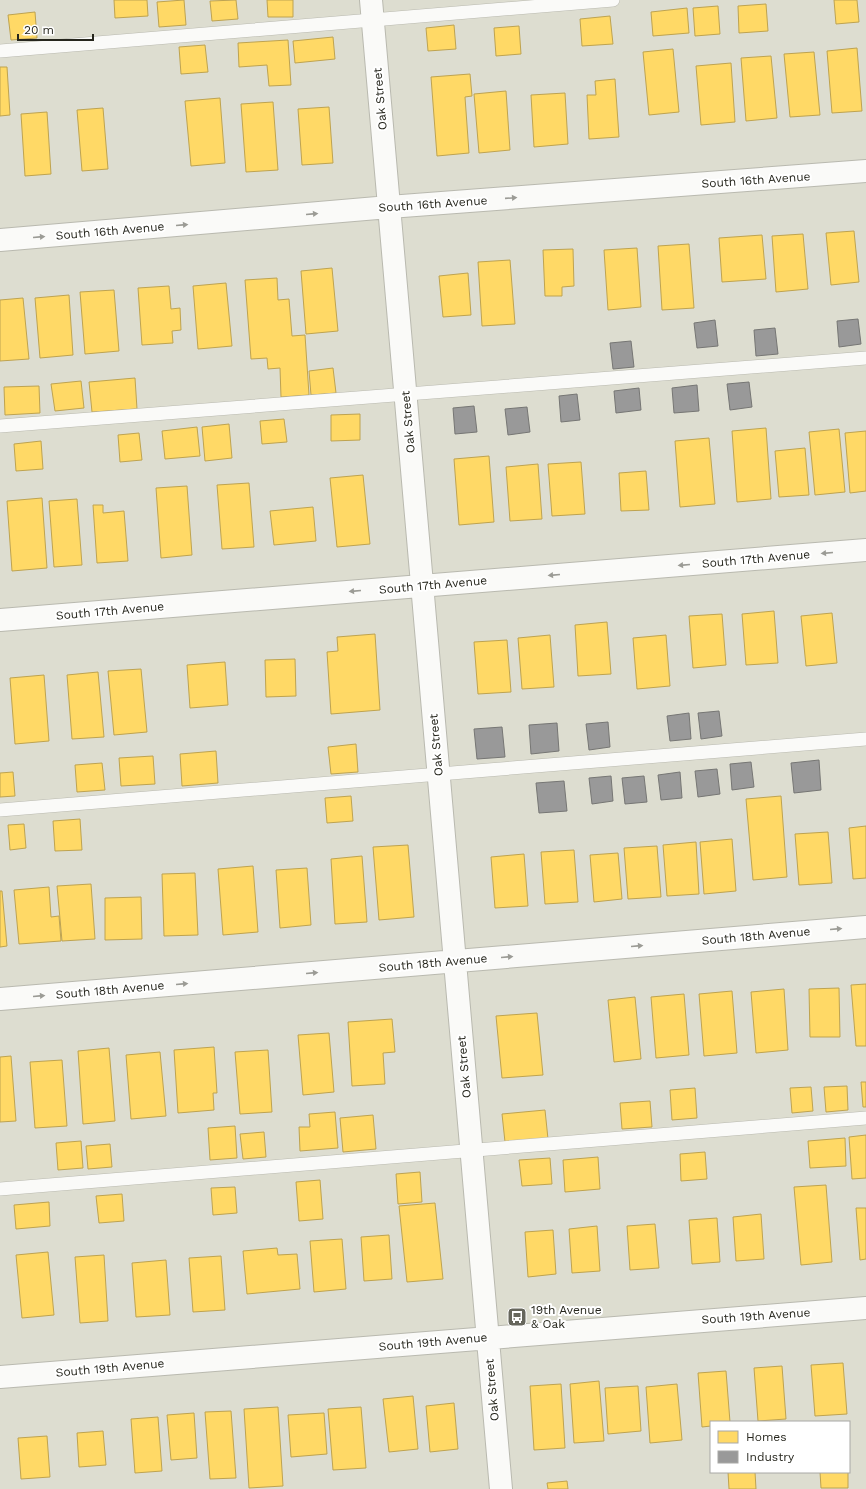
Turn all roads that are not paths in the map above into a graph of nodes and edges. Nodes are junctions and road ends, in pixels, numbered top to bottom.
1 (613, 0) edge
2 (372, 10) edge
3 (0, 51) edge
4 (866, 171) edge
5 (389, 207) junction
6 (0, 240) edge
7 (866, 358) edge
8 (405, 395) junction
9 (0, 426) edge
10 (866, 550) edge
11 (422, 586) junction
12 (0, 620) edge
13 (866, 739) edge
14 (438, 774) junction
15 (0, 810) edge
16 (866, 927) edge
17 (455, 962) junction
18 (0, 999) edge
19 (866, 1118) edge
20 (471, 1150) junction
21 (0, 1189) edge
22 (866, 1308) edge
23 (488, 1337) junction
24 (0, 1377) edge
25 (501, 1489) edge

1 - 2 lane
2 - 3 lane
2 - 5 street, Oak Street
5 -> 4 street, South 16th Avenue
6 -> 5 street, South 16th Avenue
5 - 8 street, Oak Street
7 - 8 lane
8 - 9 lane
8 - 11 street, Oak Street
10 -> 11 street, South 17th Avenue
11 -> 12 street, South 17th Avenue
11 - 14 street, Oak Street
13 - 14 lane
14 - 15 lane
14 - 17 street, Oak Street
17 -> 16 street, South 18th Avenue
18 -> 17 street, South 18th Avenue
17 - 20 street, Oak Street
19 - 20 lane
20 - 21 lane
20 - 23 street, Oak Street
22 - 23 street, South 19th Avenue
23 - 24 street, South 19th Avenue
23 - 25 street, Oak Street

